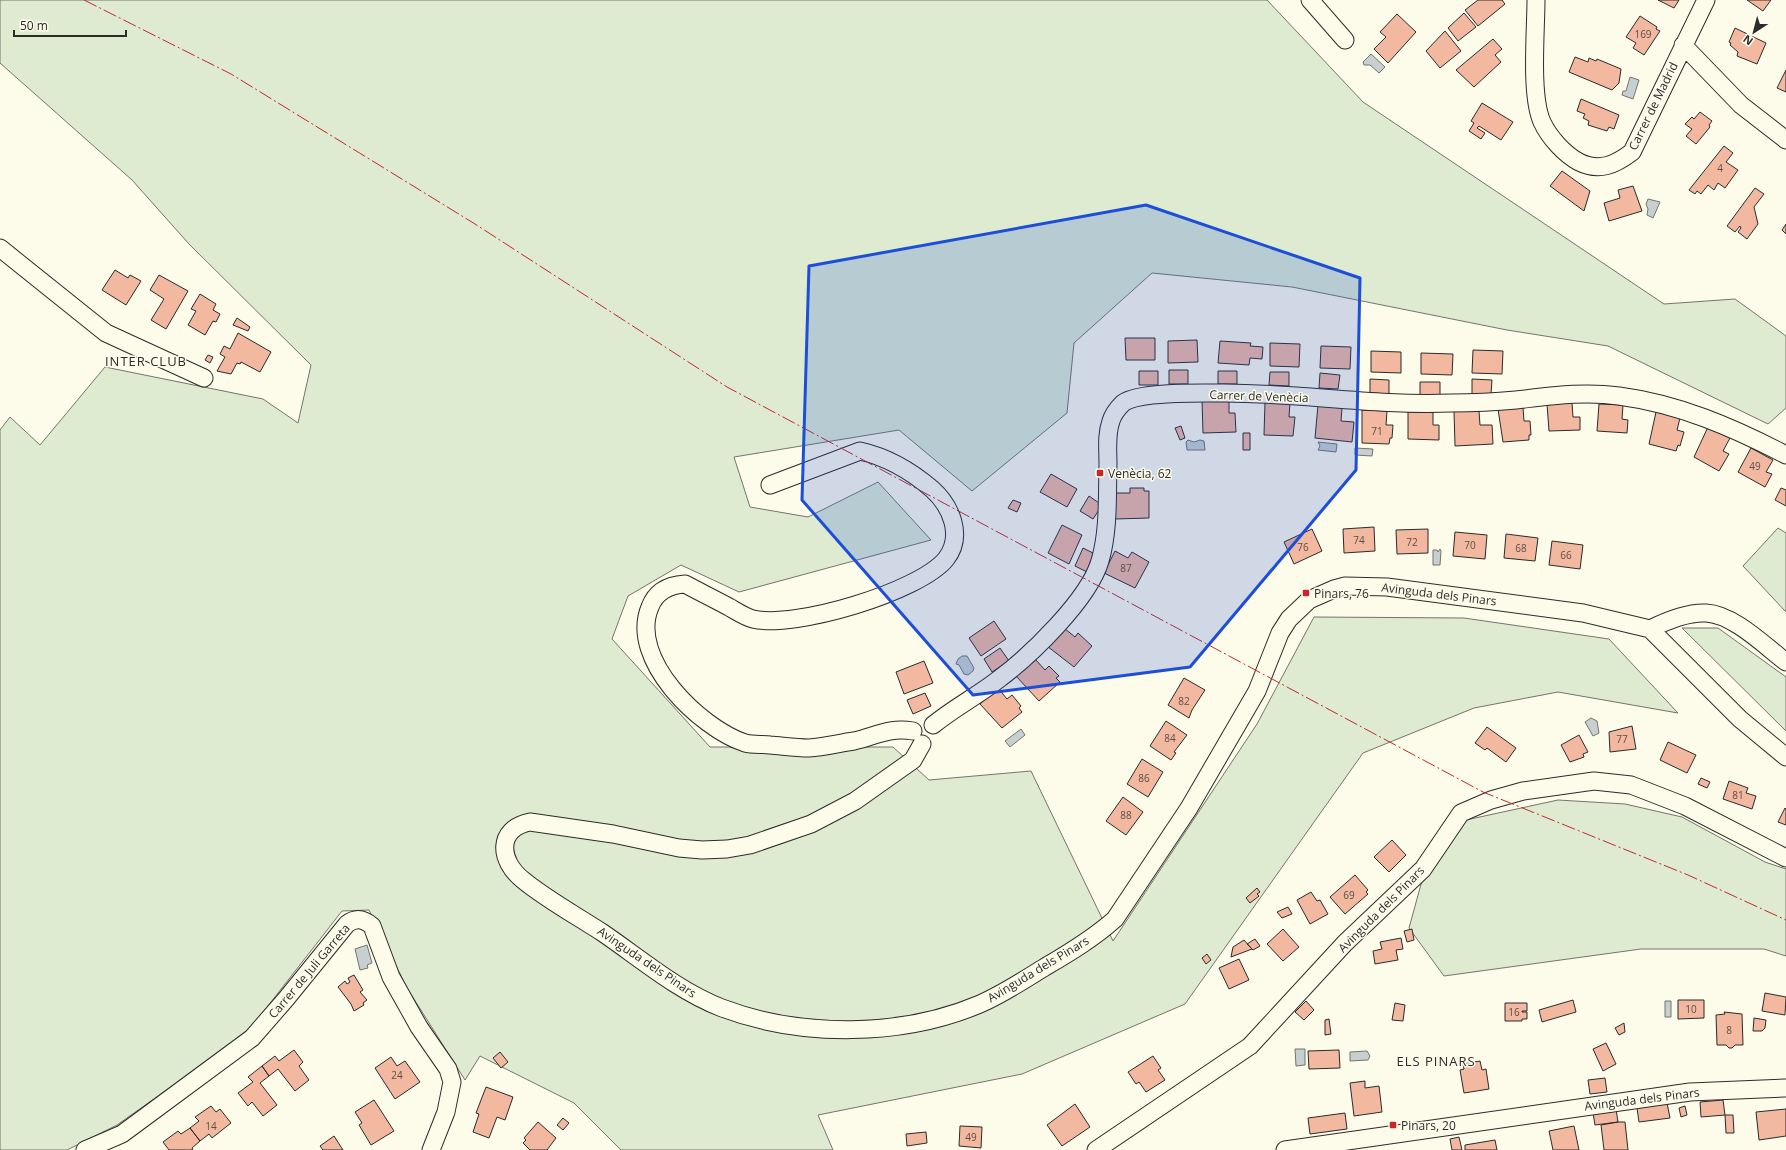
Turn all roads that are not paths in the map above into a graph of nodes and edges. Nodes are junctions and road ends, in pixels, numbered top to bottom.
1 (1310, 0) edge
2 (1536, 0) edge
3 (1706, 0) edge
4 (1345, 40) dead end
5 (1683, 45) junction
6 (1786, 140) edge
7 (0, 248) edge
8 (204, 378) dead end
9 (1786, 455) edge
10 (770, 485) dead end
11 (1650, 629) junction
12 (1786, 662) edge
13 (932, 726) joint
14 (917, 737) junction
15 (1786, 757) edge
16 (1786, 858) edge
17 (1786, 1088) edge
18 (85, 1150) edge
19 (431, 1150) edge
20 (1096, 1150) edge
21 (1285, 1150) edge

1 - 4 street
2 - 5 street, Carrer de Madrid
3 - 5 street, Carrer de Madrid
5 - 6 street
7 - 8 street
9 - 13 street, Carrer de Venècia
10 - 14 street
11 - 12 street
11 - 14 street, Avinguda dels Pinars
11 - 15 street
13 - 14 street, Avinguda dels Pinars
16 - 20 street, Avinguda dels Pinars
17 - 21 street, Avinguda dels Pinars
18 - 19 street, Carrer de Juli Garreta

